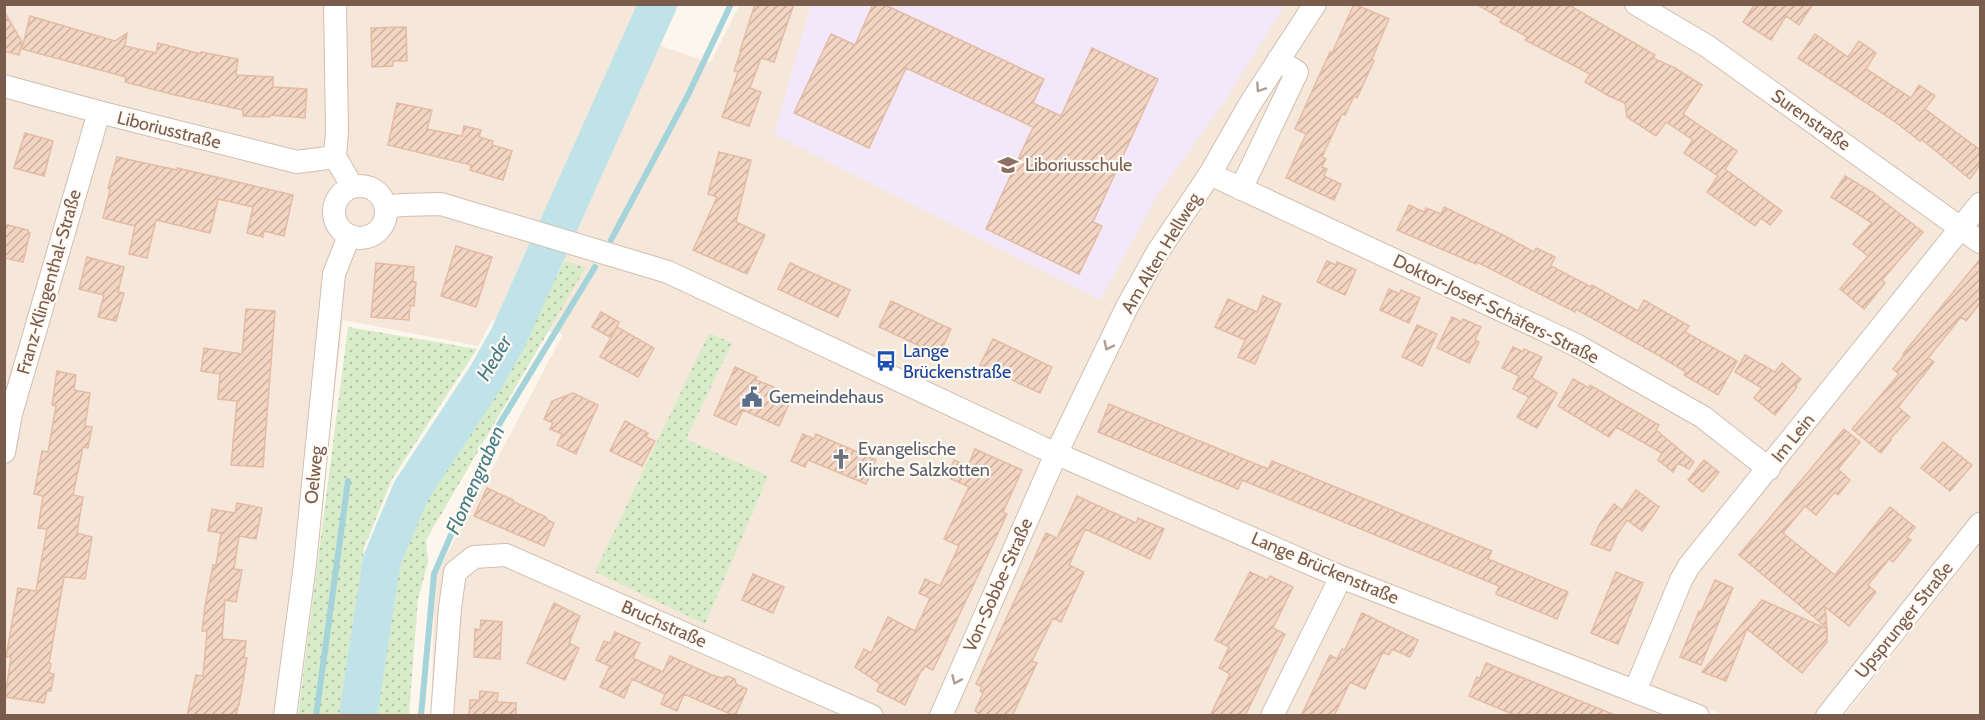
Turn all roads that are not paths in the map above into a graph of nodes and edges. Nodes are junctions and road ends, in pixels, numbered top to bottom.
1 (335, 4) edge
2 (1315, 4) edge
3 (1636, 4) edge
4 (1278, 60) junction
5 (4, 86) edge
6 (99, 112) junction
7 (335, 158) junction
8 (1210, 174) junction
9 (352, 186) junction
10 (1241, 189) junction
11 (1980, 204) edge
12 (386, 207) junction
13 (1961, 227) junction
14 (349, 236) junction
15 (1980, 242) edge
16 (4, 452) edge
17 (1056, 453) junction
18 (1769, 469) junction
19 (1980, 524) edge
20 (1341, 577) junction
21 (1635, 691) junction
22 (285, 716) edge
23 (442, 716) edge
24 (872, 716) edge
25 (941, 716) edge
26 (1272, 716) edge
27 (1698, 716) edge
28 (1827, 716) edge

1 - 7 street
2 - 4 street, Am Alten Hellweg
3 - 13 street, Surenstraße
4 -> 8 street, Am Alten Hellweg
4 - 10 street
5 - 6 street, Liboriusstraße
6 - 7 street, Liboriusstraße
6 - 16 street, Franz-Klingenthal-Straße
7 - 9 street
8 - 10 street, Doktor-Josef-Schäfers-Straße
8 -> 17 street, Am Alten Hellweg
9 - 12 street
9 - 14 street
10 - 18 street, Doktor-Josef-Schäfers-Straße
11 - 13 street, Im Lein
12 - 14 street
12 - 17 street, Lange Brückenstraße
13 - 15 street, Surenstraße
13 - 18 street, Im Lein
14 - 22 street, Oelweg
17 - 20 street, Lange Brückenstraße
17 -> 25 street, Von-Sobbe-Straße
18 - 21 street, Im Lein
19 - 28 street, Upsprunger Straße
20 - 21 street, Lange Brückenstraße
20 - 26 street
21 - 27 street, Lange Brückenstraße
23 - 24 street, Bruchstraße

